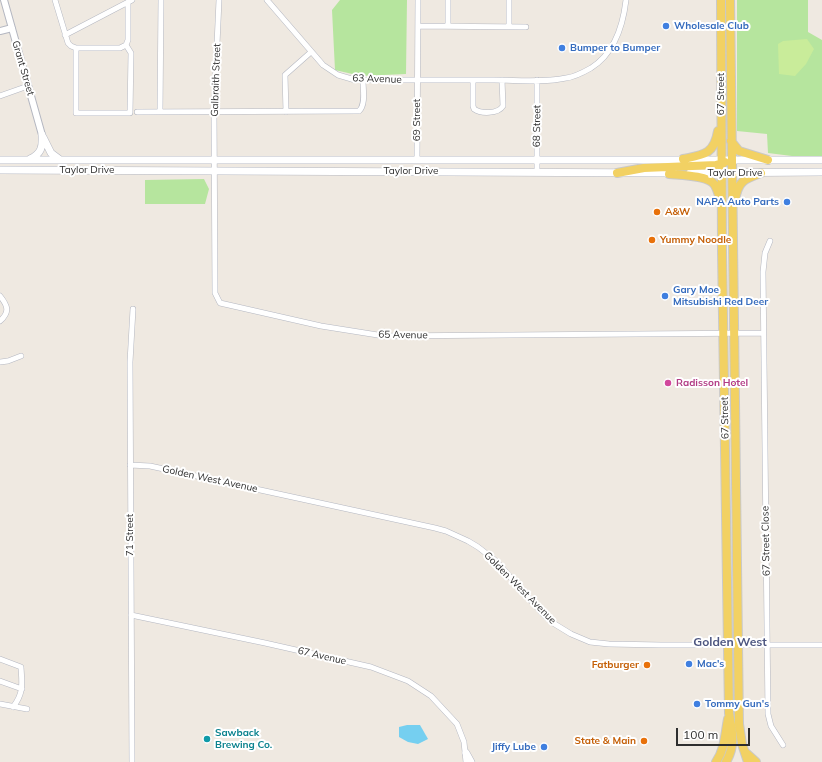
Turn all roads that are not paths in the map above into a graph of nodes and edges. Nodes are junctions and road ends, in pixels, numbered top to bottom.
1 (4, 0) edge
2 (55, 0) edge
3 (161, 0) edge
4 (219, 0) edge
5 (267, 0) edge
6 (418, 0) edge
7 (448, 0) edge
8 (509, 0) edge
9 (626, 0) edge
10 (721, 0) edge
11 (730, 0) edge
12 (130, 1) edge
13 (418, 26) junction
14 (448, 26) junction
15 (509, 27) junction
16 (526, 27) dead end
17 (12, 28) junction
18 (0, 31) edge
19 (65, 35) junction
20 (126, 45) junction
21 (76, 48) junction
22 (311, 52) junction
23 (363, 80) junction
24 (418, 80) junction
25 (473, 80) junction
26 (502, 80) junction
27 (537, 80) junction
28 (28, 86) junction
29 (0, 96) edge
30 (214, 111) junction
31 (137, 112) dead end
32 (160, 112) junction
33 (286, 112) junction
34 (721, 117) junction
35 (42, 135) junction
36 (731, 141) junction
37 (29, 159) junction
38 (59, 159) junction
39 (683, 159) junction
40 (732, 159) junction
41 (0, 160) edge
42 (214, 160) junction
43 (417, 160) junction
44 (536, 160) junction
45 (768, 160) junction
46 (822, 160) edge
47 (722, 162) junction
48 (0, 170) edge
49 (214, 170) junction
50 (536, 172) junction
51 (822, 172) edge
52 (617, 173) junction
53 (722, 173) junction
54 (732, 173) junction
55 (761, 173) junction
56 (669, 174) junction
57 (722, 208) junction
58 (732, 220) junction
59 (770, 241) dead end
60 (0, 296) edge
61 (133, 309) dead end
62 (0, 322) edge
63 (724, 333) junction
64 (734, 333) junction
65 (763, 333) junction
66 (20, 356) dead end
67 (0, 362) edge
68 (130, 465) junction
69 (131, 615) junction
70 (728, 645) junction
71 (738, 645) junction
72 (822, 645) edge
73 (767, 646) junction
74 (0, 659) edge
75 (0, 681) edge
76 (22, 689) junction
77 (0, 704) edge
78 (13, 707) junction
79 (27, 710) dead end
80 (729, 712) junction
81 (783, 745) dead end
82 (466, 752) junction
83 (745, 752) junction
84 (132, 762) edge
85 (466, 762) edge
86 (471, 762) edge
87 (716, 762) edge
88 (726, 762) edge
89 (748, 762) edge
90 (756, 762) edge

1 - 17 street, Grant Street
2 - 19 street
3 - 32 street
4 - 30 street, Galbraith Street
5 - 22 street, 63 Avenue
6 - 13 street, 69 Street
7 - 14 street
8 - 15 street
9 - 27 street, 63 Avenue
10 - 34 main road, 67 Street
11 - 36 main road, 67 Street
12 - 19 street
12 - 20 street
13 - 14 street
13 - 24 street, 69 Street
14 - 15 street
15 - 16 street
17 - 18 street
17 - 28 street, Grant Street
19 - 21 street
20 - 21 street
20 - 21 street
22 - 23 street, 63 Avenue
22 - 33 street
23 - 24 street, 63 Avenue
23 - 33 street
24 - 25 street, 63 Avenue
24 - 43 street, 69 Street
25 - 26 street, 63 Avenue
25 - 26 street
26 - 27 street, 63 Avenue
27 - 44 street, 68 Street
28 - 29 street
28 - 35 street, Grant Street
30 - 32 street
30 - 33 street
30 - 42 street, Galbraith Street
31 - 32 street
34 - 39 main road
34 - 47 main road, 67 Street
35 - 37 main road
35 - 38 main road
36 - 40 main road, 67 Street
36 - 45 main road
37 - 38 main road, Taylor Drive
37 - 41 main road, Taylor Drive
38 - 42 main road, Taylor Drive
39 - 44 main road, Taylor Drive
39 - 47 main road, Taylor Drive
40 - 45 main road, Taylor Drive
40 - 47 main road
40 - 54 main road, 67 Street
42 - 43 main road, Taylor Drive
42 - 49 street, 65 Avenue
43 - 44 main road, Taylor Drive
44 - 50 street, 68 Street
45 - 46 main road, Taylor Drive
47 - 52 main road
47 - 53 main road, 67 Street
48 - 49 main road, Taylor Drive
49 - 50 main road, Taylor Drive
49 - 63 street, 65 Avenue
50 - 52 main road, Taylor Drive
51 - 55 main road, Taylor Drive
52 - 56 main road, Taylor Drive
53 - 54 main road, Taylor Drive
53 - 56 main road, Taylor Drive
53 - 57 main road, 67 Street
54 - 55 main road, Taylor Drive
54 - 58 main road, 67 Street
55 - 58 main road
56 - 57 main road
57 - 63 main road, 67 Street
58 - 64 main road, 67 Street
59 - 65 street, 67 Street Close
60 - 62 street
61 - 68 street, 71 Street
63 - 64 street, 65 Avenue
63 - 70 main road, 67 Street
64 - 65 street
64 - 71 main road, 67 Street
65 - 73 street, 67 Street Close
66 - 67 street
68 - 69 street, 71 Street
68 - 70 street, Golden West Avenue
69 - 82 street, 67 Avenue
69 - 84 street, 71 Street
70 - 71 street, Golden West Avenue
70 - 80 main road, 67 Street
71 - 73 street, Golden West Avenue
71 - 83 main road, 67 Street
72 - 73 street, Golden West Avenue
73 - 81 street, 67 Street Close
74 - 76 street
75 - 76 street
76 - 78 street
77 - 78 street
78 - 79 street
80 - 87 main road
80 - 88 main road, 67 Street
82 - 85 street, 67 Avenue
82 - 86 main road
83 - 89 main road, 67 Street
83 - 90 main road

